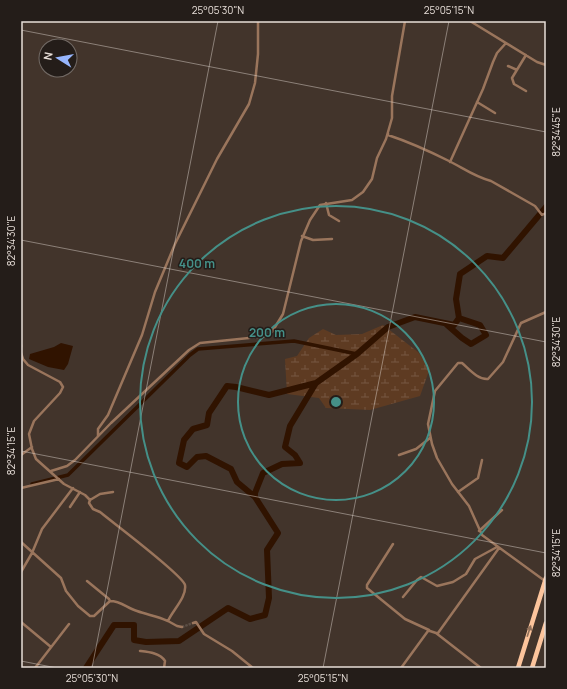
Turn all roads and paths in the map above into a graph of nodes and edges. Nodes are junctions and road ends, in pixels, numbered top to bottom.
1 (258, 21) edge
2 (405, 21) edge
3 (470, 21) edge
4 (506, 43) junction
5 (526, 55) junction
6 (546, 65) edge
7 (508, 66) dead end
8 (517, 70) junction
9 (526, 91) dead end
10 (476, 102) junction
11 (495, 113) dead end
12 (388, 132) junction
13 (450, 162) junction
14 (326, 203) junction
15 (546, 214) edge
16 (339, 221) dead end
17 (302, 236) junction
18 (332, 239) dead end
19 (546, 312) edge
20 (263, 337) tunnel mouth
21 (249, 338) tunnel mouth
22 (21, 353) edge
23 (98, 436) junction
24 (430, 438) junction
25 (32, 447) junction
26 (21, 455) edge
27 (399, 455) dead end
28 (482, 460) dead end
29 (51, 472) junction
30 (58, 478) junction
31 (21, 488) edge
32 (73, 488) junction
33 (80, 492) junction
34 (113, 492) dead end
35 (458, 492) junction
36 (90, 500) junction
37 (70, 507) dead end
38 (502, 510) dead end
39 (479, 531) junction
40 (21, 542) edge
41 (393, 544) dead end
42 (498, 547) junction
43 (33, 551) junction
44 (21, 572) edge
45 (546, 580) edge
46 (87, 581) dead end
47 (403, 597) dead end
48 (110, 601) junction
49 (21, 622) edge
50 (168, 622) junction
51 (192, 623) dead end
52 (546, 623) edge
53 (69, 624) dead end
54 (182, 627) tunnel mouth
55 (429, 631) junction
56 (436, 634) junction
57 (51, 647) junction
58 (140, 650) dead end
59 (35, 668) edge
60 (164, 668) edge
61 (253, 668) edge
62 (401, 668) edge
63 (481, 668) edge
64 (518, 668) edge
65 (532, 668) edge

1 - 23 street
2 - 12 street
3 - 4 street
4 - 5 street
4 - 10 street
5 - 6 street
5 - 8 street
7 - 8 street
8 - 9 street
10 - 11 street
10 - 13 street
12 - 13 street
12 - 14 street
13 - 15 street
14 - 16 street
14 - 17 street
17 - 18 street
17 - 20 street
19 - 24 street
21 - 23 street
22 - 25 street
23 - 29 street
24 - 27 street
24 - 35 street
25 - 26 street
25 - 29 street
28 - 35 street
29 - 30 street
30 - 31 street
30 - 32 street
32 - 33 street
32 - 43 street
33 - 36 street
33 - 37 street
34 - 36 street
35 - 39 street
36 - 50 street
38 - 39 street
39 - 42 street
40 - 43 street
41 - 55 street
42 - 45 street
42 - 47 street
42 - 56 street
43 - 44 street
43 - 48 street
64 -> 45 highway
46 - 48 street
48 - 50 street
49 - 57 street
50 - 54 street
51 - 61 street
52 - 65 highway
53 - 57 street
55 - 56 street
55 - 62 street
56 - 63 street
57 - 59 street
58 - 60 street

